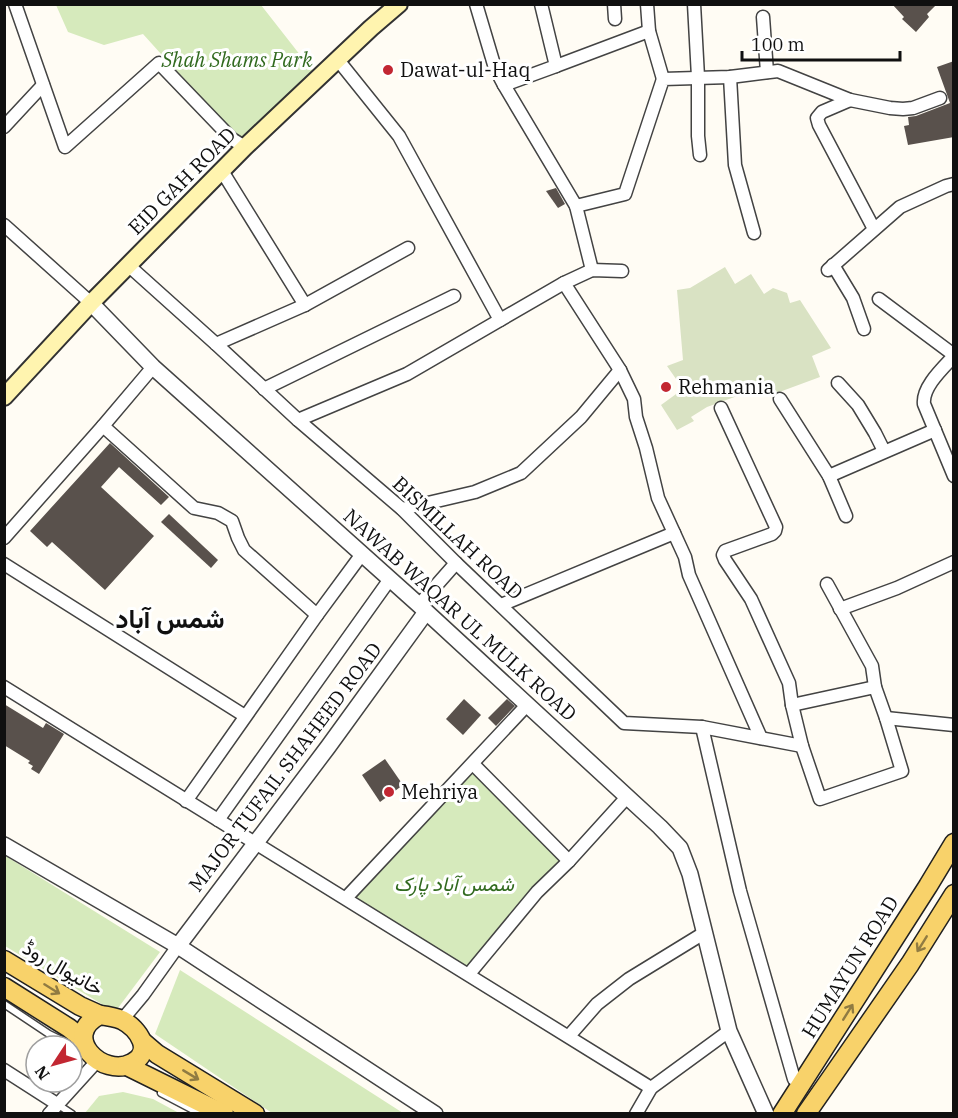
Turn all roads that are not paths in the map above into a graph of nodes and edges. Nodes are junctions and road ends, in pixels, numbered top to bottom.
1 (15, 4) edge
2 (399, 4) edge
3 (476, 4) edge
4 (541, 4) edge
5 (614, 4) edge
6 (647, 4) edge
7 (694, 4) edge
8 (763, 17) dead end
9 (615, 19) dead end
10 (649, 32) junction
11 (338, 60) junction
12 (556, 66) junction
13 (767, 72) junction
14 (698, 77) junction
15 (730, 77) junction
16 (663, 79) junction
17 (504, 84) junction
18 (43, 85) junction
19 (940, 98) dead end
20 (849, 99) junction
21 (4, 128) edge
22 (245, 147) junction
23 (700, 155) dead end
24 (222, 171) junction
25 (954, 184) edge
26 (576, 207) junction
27 (874, 229) junction
28 (754, 232) dead end
29 (7, 233) edge
30 (408, 248) dead end
31 (128, 265) junction
32 (592, 270) junction
33 (622, 271) dead end
34 (564, 283) junction
35 (454, 296) dead end
36 (879, 299) dead end
37 (91, 303) junction
38 (305, 305) junction
39 (500, 320) junction
40 (864, 329) dead end
41 (216, 344) junction
42 (954, 356) edge
43 (153, 367) junction
44 (620, 370) junction
45 (838, 383) dead end
46 (264, 389) junction
47 (4, 397) edge
48 (780, 399) dead end
49 (721, 408) dead end
50 (298, 420) junction
51 (103, 426) junction
52 (935, 430) junction
53 (884, 452) junction
54 (829, 476) junction
55 (954, 476) edge
56 (402, 509) junction
57 (846, 516) dead end
58 (674, 533) junction
59 (4, 538) edge
60 (362, 554) junction
61 (954, 562) edge
62 (456, 563) junction
63 (4, 564) edge
64 (390, 579) junction
65 (827, 584) dead end
66 (501, 605) junction
67 (422, 608) junction
68 (840, 609) junction
69 (317, 615) junction
70 (4, 687) edge
71 (875, 687) junction
72 (527, 705) junction
73 (792, 705) junction
74 (245, 716) junction
75 (886, 718) junction
76 (954, 725) edge
77 (702, 728) junction
78 (760, 738) junction
79 (802, 746) junction
80 (473, 764) junction
81 (627, 797) junction
82 (186, 801) junction
83 (218, 820) junction
84 (255, 843) junction
85 (954, 843) edge
86 (4, 845) edge
87 (569, 861) junction
88 (954, 894) edge
89 (346, 898) junction
90 (704, 933) junction
91 (178, 946) junction
92 (4, 960) edge
93 (469, 974) junction
94 (4, 987) edge
95 (4, 1004) edge
96 (100, 1016) junction
97 (122, 1020) junction
98 (729, 1031) junction
99 (569, 1036) junction
100 (143, 1042) junction
101 (827, 1045) junction
102 (106, 1060) junction
103 (4, 1070) edge
104 (794, 1080) junction
105 (651, 1088) junction
106 (159, 1092) dead end
107 (53, 1108) edge
108 (72, 1113) edge
109 (201, 1113) edge
110 (224, 1113) edge
111 (255, 1113) edge
112 (435, 1113) edge
113 (636, 1113) edge
114 (767, 1113) edge
115 (782, 1113) edge
116 (806, 1113) edge

1 - 18 street
2 - 11 main road, EID GAH ROAD
3 - 17 street
4 - 12 street
5 - 9 street
6 - 10 street
7 - 14 street
8 - 13 street
10 - 12 street
10 - 16 street
11 - 22 main road, EID GAH ROAD
11 - 39 street
12 - 17 street
13 - 15 street
13 - 20 street
14 - 15 street
14 - 16 street
14 - 23 street
15 - 28 street
16 - 26 street
17 - 26 street
18 - 21 street
18 - 22 street
19 - 20 street
20 - 27 street
22 - 24 main road, EID GAH ROAD
24 - 31 main road, EID GAH ROAD
24 - 38 street
25 - 27 street
26 - 32 street
27 - 40 street
29 - 37 street, NAWAB WAQAR UL MULK ROAD
30 - 38 street
31 - 37 main road, EID GAH ROAD
31 - 41 street, BISMILLAH ROAD
32 - 33 street
32 - 34 street
34 - 39 street
34 - 44 street
35 - 46 street
36 - 42 street
37 - 43 street, NAWAB WAQAR UL MULK ROAD
37 - 47 main road, EID GAH ROAD
38 - 41 street
39 - 50 street
41 - 46 street, BISMILLAH ROAD
42 - 52 street
43 - 51 street
43 - 60 street, NAWAB WAQAR UL MULK ROAD
44 - 56 street
44 - 58 street
45 - 53 street
46 - 50 street, BISMILLAH ROAD
48 - 54 street
49 - 73 street
50 - 56 street, BISMILLAH ROAD
51 - 59 street
51 - 69 street
52 - 53 street
52 - 55 street
53 - 54 street
54 - 57 street
56 - 62 street, BISMILLAH ROAD
58 - 66 street
58 - 78 street
60 - 64 street, NAWAB WAQAR UL MULK ROAD
60 - 69 street
61 - 68 street
62 - 66 street, BISMILLAH ROAD
62 - 67 street
63 - 74 street
64 - 67 street, NAWAB WAQAR UL MULK ROAD
64 - 83 street
65 - 68 street
66 - 77 street, BISMILLAH ROAD
67 - 72 street, NAWAB WAQAR UL MULK ROAD
67 - 84 street, MAJOR TUFAIL SHAHEED ROAD
68 - 71 street
69 - 74 street
70 - 82 street
71 - 73 street
71 - 75 street
72 - 80 street
72 - 81 street, NAWAB WAQAR UL MULK ROAD
73 - 79 street
74 - 82 street
75 - 76 street
75 - 79 street
77 - 78 street, BISMILLAH ROAD
77 - 104 street
78 - 79 street, BISMILLAH ROAD
80 - 87 street
80 - 89 street
81 - 87 street
81 - 90 street, NAWAB WAQAR UL MULK ROAD
82 - 83 street
83 - 84 street
84 - 89 street
84 - 91 street, MAJOR TUFAIL SHAHEED ROAD
101 -> 85 main road, HUMAYUN ROAD
86 - 91 street
87 - 93 street
88 -> 116 main road
89 - 93 street
90 - 98 street, NAWAB WAQAR UL MULK ROAD
90 - 99 street
91 - 97 street
91 - 112 street
92 -> 96 main road, خانیوال روڈ
93 - 99 street
94 - 102 main road
95 - 102 lane
96 - 97 main road
96 - 102 main road
97 - 100 main road
98 - 105 street
98 - 114 street, NAWAB WAQAR UL MULK ROAD
99 - 105 street
100 - 102 main road
100 -> 111 main road
101 - 104 main road
101 - 115 main road, HUMAYUN ROAD
102 - 107 street
102 - 110 main road
103 - 107 street
104 - 114 main road
105 - 113 street
106 - 109 lane
107 - 108 lane

